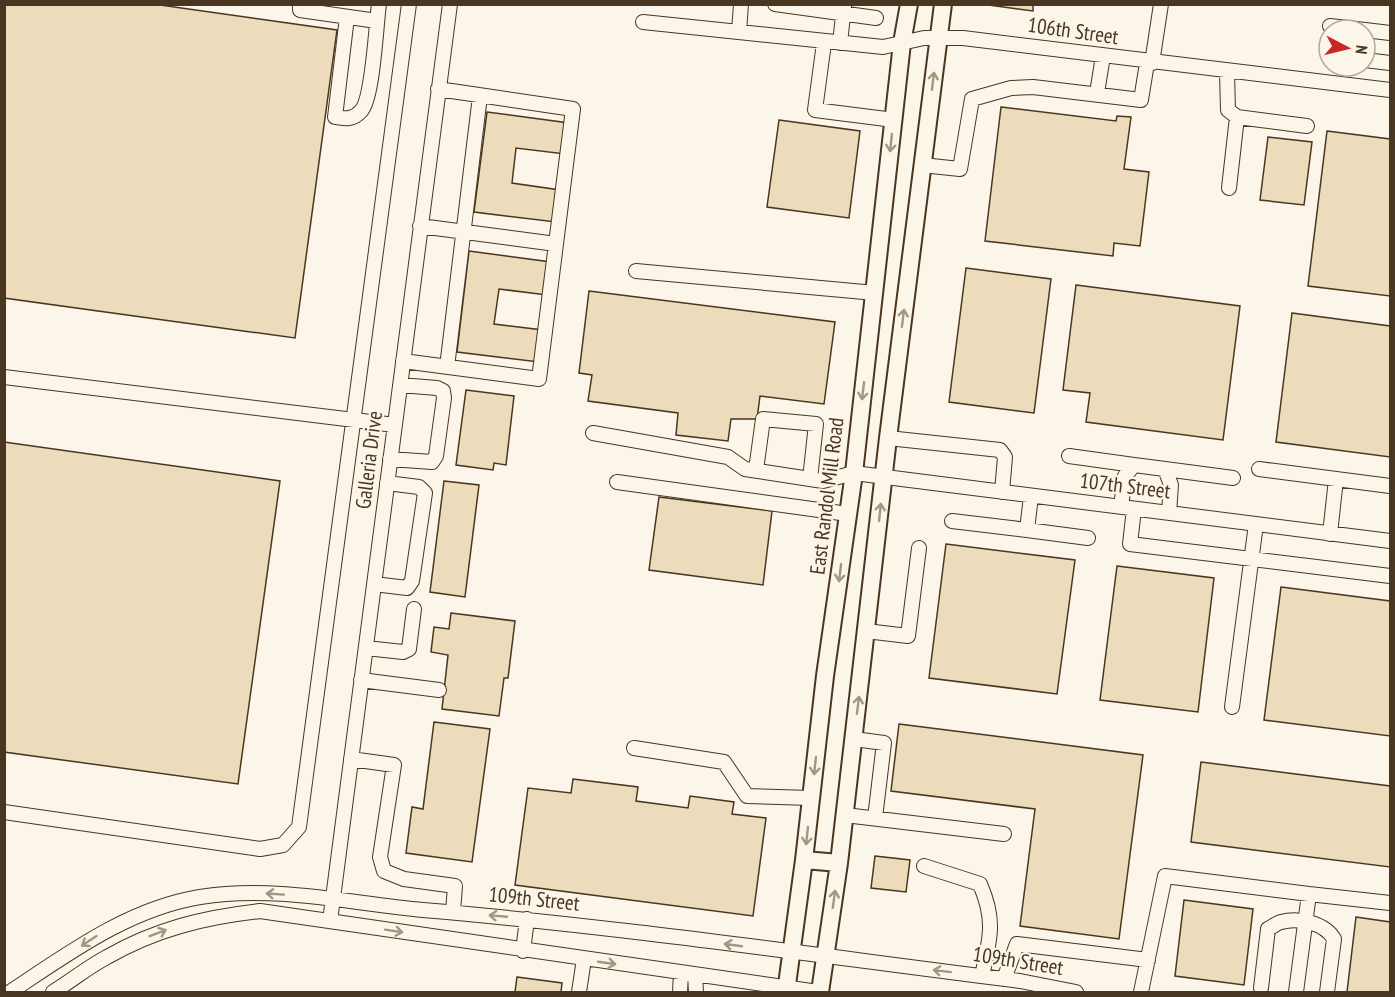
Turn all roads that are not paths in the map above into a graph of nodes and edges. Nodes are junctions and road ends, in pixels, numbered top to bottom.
1 (300, 4) edge
2 (379, 4) edge
3 (410, 4) edge
4 (450, 4) edge
5 (741, 4) edge
6 (775, 4) edge
7 (909, 4) edge
8 (944, 4) edge
9 (1161, 4) edge
10 (844, 9) edge
11 (347, 17) junction
12 (876, 18) dead end
13 (377, 21) junction
14 (643, 22) dead end
15 (739, 32) junction
16 (939, 38) junction
17 (824, 43) junction
18 (840, 43) junction
19 (902, 43) junction
20 (1103, 56) junction
21 (1150, 63) junction
22 (1227, 72) junction
23 (438, 89) junction
24 (1390, 90) edge
25 (1097, 93) junction
26 (480, 96) junction
27 (1237, 117) junction
28 (894, 120) junction
29 (1307, 126) dead end
30 (922, 165) junction
31 (1229, 189) dead end
32 (420, 226) junction
33 (463, 231) junction
34 (556, 244) junction
35 (636, 271) dead end
36 (875, 293) junction
37 (403, 361) junction
38 (447, 367) junction
39 (4, 377) edge
40 (400, 384) junction
41 (354, 420) junction
42 (395, 425) junction
43 (593, 433) dead end
44 (888, 438) junction
45 (1069, 456) dead end
46 (390, 459) junction
47 (1134, 465) junction
48 (1259, 468) dead end
49 (1165, 469) junction
50 (756, 470) junction
51 (854, 473) junction
52 (883, 477) junction
53 (1233, 478) dead end
54 (810, 479) junction
55 (1336, 479) junction
56 (617, 482) dead end
57 (387, 483) junction
58 (1390, 486) edge
59 (1002, 492) junction
60 (1031, 496) junction
61 (1127, 508) junction
62 (1169, 513) junction
63 (848, 514) junction
64 (952, 521) dead end
65 (1256, 524) junction
66 (1027, 530) junction
67 (1330, 534) junction
68 (1088, 538) dead end
69 (1390, 541) edge
70 (919, 548) dead end
71 (1250, 558) junction
72 (1390, 576) edge
73 (374, 584) junction
74 (414, 609) dead end
75 (866, 631) junction
76 (366, 648) junction
77 (361, 680) junction
78 (439, 690) dead end
79 (1232, 707) dead end
80 (854, 739) junction
81 (634, 748) dead end
82 (351, 759) junction
83 (811, 798) junction
84 (4, 812) edge
85 (845, 815) junction
86 (875, 818) junction
87 (1004, 834) dead end
88 (804, 860) junction
89 (840, 863) junction
90 (924, 866) dead end
91 (1309, 894) junction
92 (333, 900) junction
93 (1390, 903) edge
94 (453, 912) junction
95 (527, 919) junction
96 (330, 921) junction
97 (1305, 922) junction
98 (523, 951) junction
99 (792, 953) junction
100 (826, 957) junction
101 (584, 960) junction
102 (1148, 960) junction
103 (681, 973) junction
104 (695, 975) junction
105 (982, 976) junction
106 (1004, 979) junction
107 (1261, 988) dead end
108 (1041, 989) edge
109 (786, 990) edge
110 (9, 993) edge
111 (52, 993) edge
112 (579, 993) edge
113 (680, 993) edge
114 (696, 993) edge
115 (819, 993) edge
116 (1076, 993) edge
117 (1141, 993) edge
118 (1296, 993) edge
119 (1327, 993) edge

1 - 11 street
2 - 13 street
3 - 41 street
4 - 23 street, Galleria Drive
5 - 15 street
6 - 10 street
7 - 19 main road, East Randol Mill Road
8 - 16 main road
9 - 21 street
10 - 12 street
10 - 18 street
11 - 13 street
11 - 13 street
14 - 15 street, 106th Street
15 - 17 street, 106th Street
16 - 19 street, 106th Street
16 - 20 street, 106th Street
30 -> 16 main road
17 - 18 street, 106th Street
17 - 28 street
18 - 19 street, 106th Street
19 - 28 main road, East Randol Mill Road
20 - 21 street, 106th Street
20 - 25 street
21 - 22 street, 106th Street
21 - 25 street
22 - 24 street, 106th Street
22 - 27 street
23 - 26 street
23 - 32 street, Galleria Drive
25 - 30 street
26 - 33 street
26 - 34 street
27 - 29 street
27 - 31 street
28 -> 36 main road, East Randol Mill Road
44 -> 30 main road
32 - 33 street
32 - 37 street, Galleria Drive
33 - 34 street
33 - 38 street
34 - 38 street
35 - 36 street
36 -> 51 main road, East Randol Mill Road
37 - 38 street
37 - 40 street, Galleria Drive
39 - 41 street
40 - 42 street, Galleria Drive
40 - 46 street
41 - 42 street
41 - 84 street
42 - 46 street, Galleria Drive
43 - 50 street
44 - 52 main road
44 - 59 street
45 - 47 street
46 - 57 street, Galleria Drive
47 - 49 street
47 - 61 street
48 - 55 street
49 - 53 street
49 - 62 street
50 - 54 street
50 - 54 street
51 - 52 street, 107th Street
51 - 54 street
51 - 63 main road, East Randol Mill Road
52 - 59 street, 107th Street
75 -> 52 main road
55 - 58 street
55 - 67 street
56 - 63 street
57 - 73 street, Galleria Drive
57 - 73 street
59 - 60 street, 107th Street
60 - 61 street, 107th Street
60 - 66 street
61 - 62 street, 107th Street
61 - 71 street
62 - 65 street, 107th Street
63 -> 83 main road, East Randol Mill Road
64 - 66 street
65 - 67 street, 107th Street
65 - 71 street
66 - 68 street
67 - 69 street, 107th Street
70 - 75 street
71 - 72 street
71 - 79 street
73 - 76 street, Galleria Drive
74 - 76 street
80 -> 75 main road
76 - 77 street, Galleria Drive
77 - 78 street
77 - 82 street, Galleria Drive
80 - 85 main road
80 - 86 street
81 - 83 street
82 - 92 street, Galleria Drive
82 - 94 street
83 -> 88 main road, East Randol Mill Road
85 - 86 street
85 - 89 main road
86 - 87 street
88 - 89 main road
88 - 99 main road, East Randol Mill Road
100 -> 89 main road
90 - 105 street
91 - 93 street
91 - 97 street
91 - 102 street
92 - 94 street, 109th Street
92 - 96 street, Galleria Drive
92 -> 110 street, 109th Street
95 -> 94 street, 109th Street
95 - 98 street
99 -> 95 street, 109th Street
96 -> 98 street
111 -> 96 street
97 - 107 street
97 - 118 street
97 - 119 street
98 - 101 street
99 - 100 street, 109th Street
99 - 109 main road, East Randol Mill Road
105 -> 100 street, 109th Street
100 - 115 main road
101 -> 103 street
101 - 112 street
102 - 106 street
102 - 117 street
103 - 104 street
103 - 113 street
104 - 109 street
104 - 114 street
105 - 106 street, 109th Street
106 - 108 street, 109th Street
108 - 116 street, 109th Street
109 - 115 street

